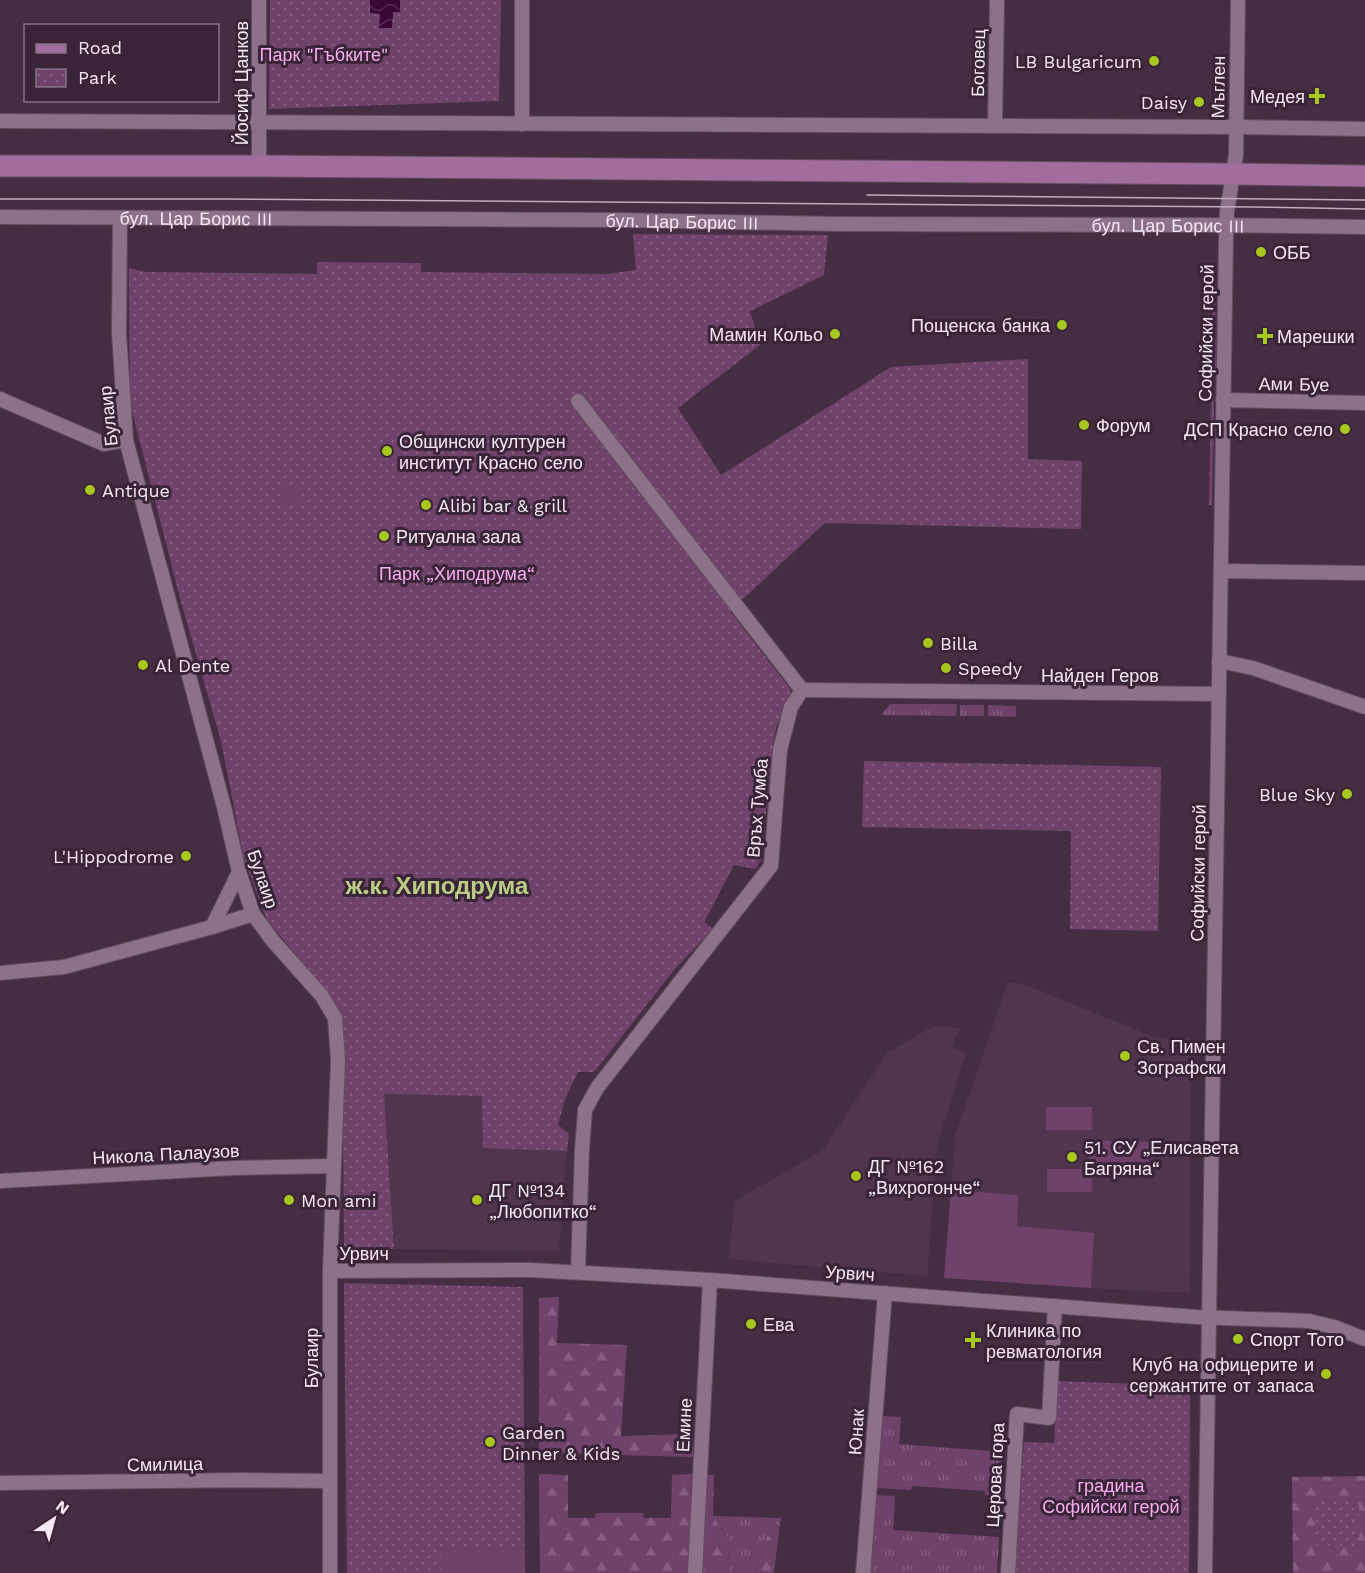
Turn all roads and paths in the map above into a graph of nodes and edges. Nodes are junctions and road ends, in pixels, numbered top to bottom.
1 (259, 0) edge
2 (522, 0) edge
3 (998, 0) edge
4 (1238, 0) edge
5 (0, 122) edge
6 (259, 123) junction
7 (522, 124) junction
8 (995, 126) junction
9 (1236, 127) junction
10 (1365, 129) edge
11 (0, 166) edge
12 (259, 166) junction
13 (1234, 174) junction
14 (1365, 176) edge
15 (0, 217) edge
16 (120, 218) junction
17 (1226, 225) junction
18 (1365, 227) edge
19 (0, 399) edge
20 (1223, 400) junction
21 (578, 402) dead end
22 (1365, 403) edge
23 (126, 440) junction
24 (1221, 571) junction
25 (1365, 573) edge
26 (1219, 661) junction
27 (802, 690) junction
28 (1219, 694) junction
29 (1365, 707) edge
30 (239, 872) junction
31 (253, 914) junction
32 (212, 927) junction
33 (0, 973) edge
34 (334, 1166) junction
35 (0, 1181) edge
36 (330, 1271) junction
37 (578, 1272) junction
38 (710, 1280) junction
39 (885, 1293) junction
40 (1054, 1306) junction
41 (1209, 1317) junction
42 (1365, 1339) edge
43 (329, 1481) junction
44 (0, 1483) edge
45 (330, 1573) edge
46 (695, 1573) edge
47 (863, 1573) edge
48 (1008, 1573) edge
49 (1205, 1573) edge

1 - 6 street, Йосиф Цанков
2 - 7 street
3 - 8 street, Боговец
4 - 9 street, Мъглен
5 - 6 street
6 - 7 street
6 - 12 street, Йосиф Цанков
7 - 8 street
8 - 9 street
9 - 10 street
9 - 13 street, Мъглен
11 - 12 main road
12 - 13 main road
13 - 14 main road
13 - 17 street, Софийски герой
15 - 16 street, бул. Цар Борис III
16 - 17 street, бул. Цар Борис III
16 - 23 street, Булаир
17 - 18 street, бул. Цар Борис III
17 - 20 street, Софийски герой
19 - 23 street
20 - 22 street, Ами Буе
20 - 24 street, Софийски герой
21 - 27 street
23 - 30 street, Булаир
24 - 25 street
24 - 26 street, Софийски герой
26 - 28 street, Софийски герой
26 - 29 street
27 - 28 street, Найден Геров
27 - 37 street, Връх Тумба
28 - 41 street, Софийски герой
30 - 31 street, Булаир
30 - 32 street
31 - 32 street
31 - 34 street, Булаир
32 - 33 street
34 - 35 street, Никола Палаузов
34 - 36 street, Булаир
36 - 37 street, Урвич
36 - 43 street, Булаир
37 - 38 street, Урвич
38 - 39 street, Урвич
38 - 46 street, Емине
39 - 40 street, Урвич
39 - 47 street, Юнак
40 - 41 street, Урвич
40 - 48 street, Церова гора
41 - 42 street, Урвич
41 - 49 street, Софийски герой
43 - 44 street, Смилица
43 - 45 street, Булаир

